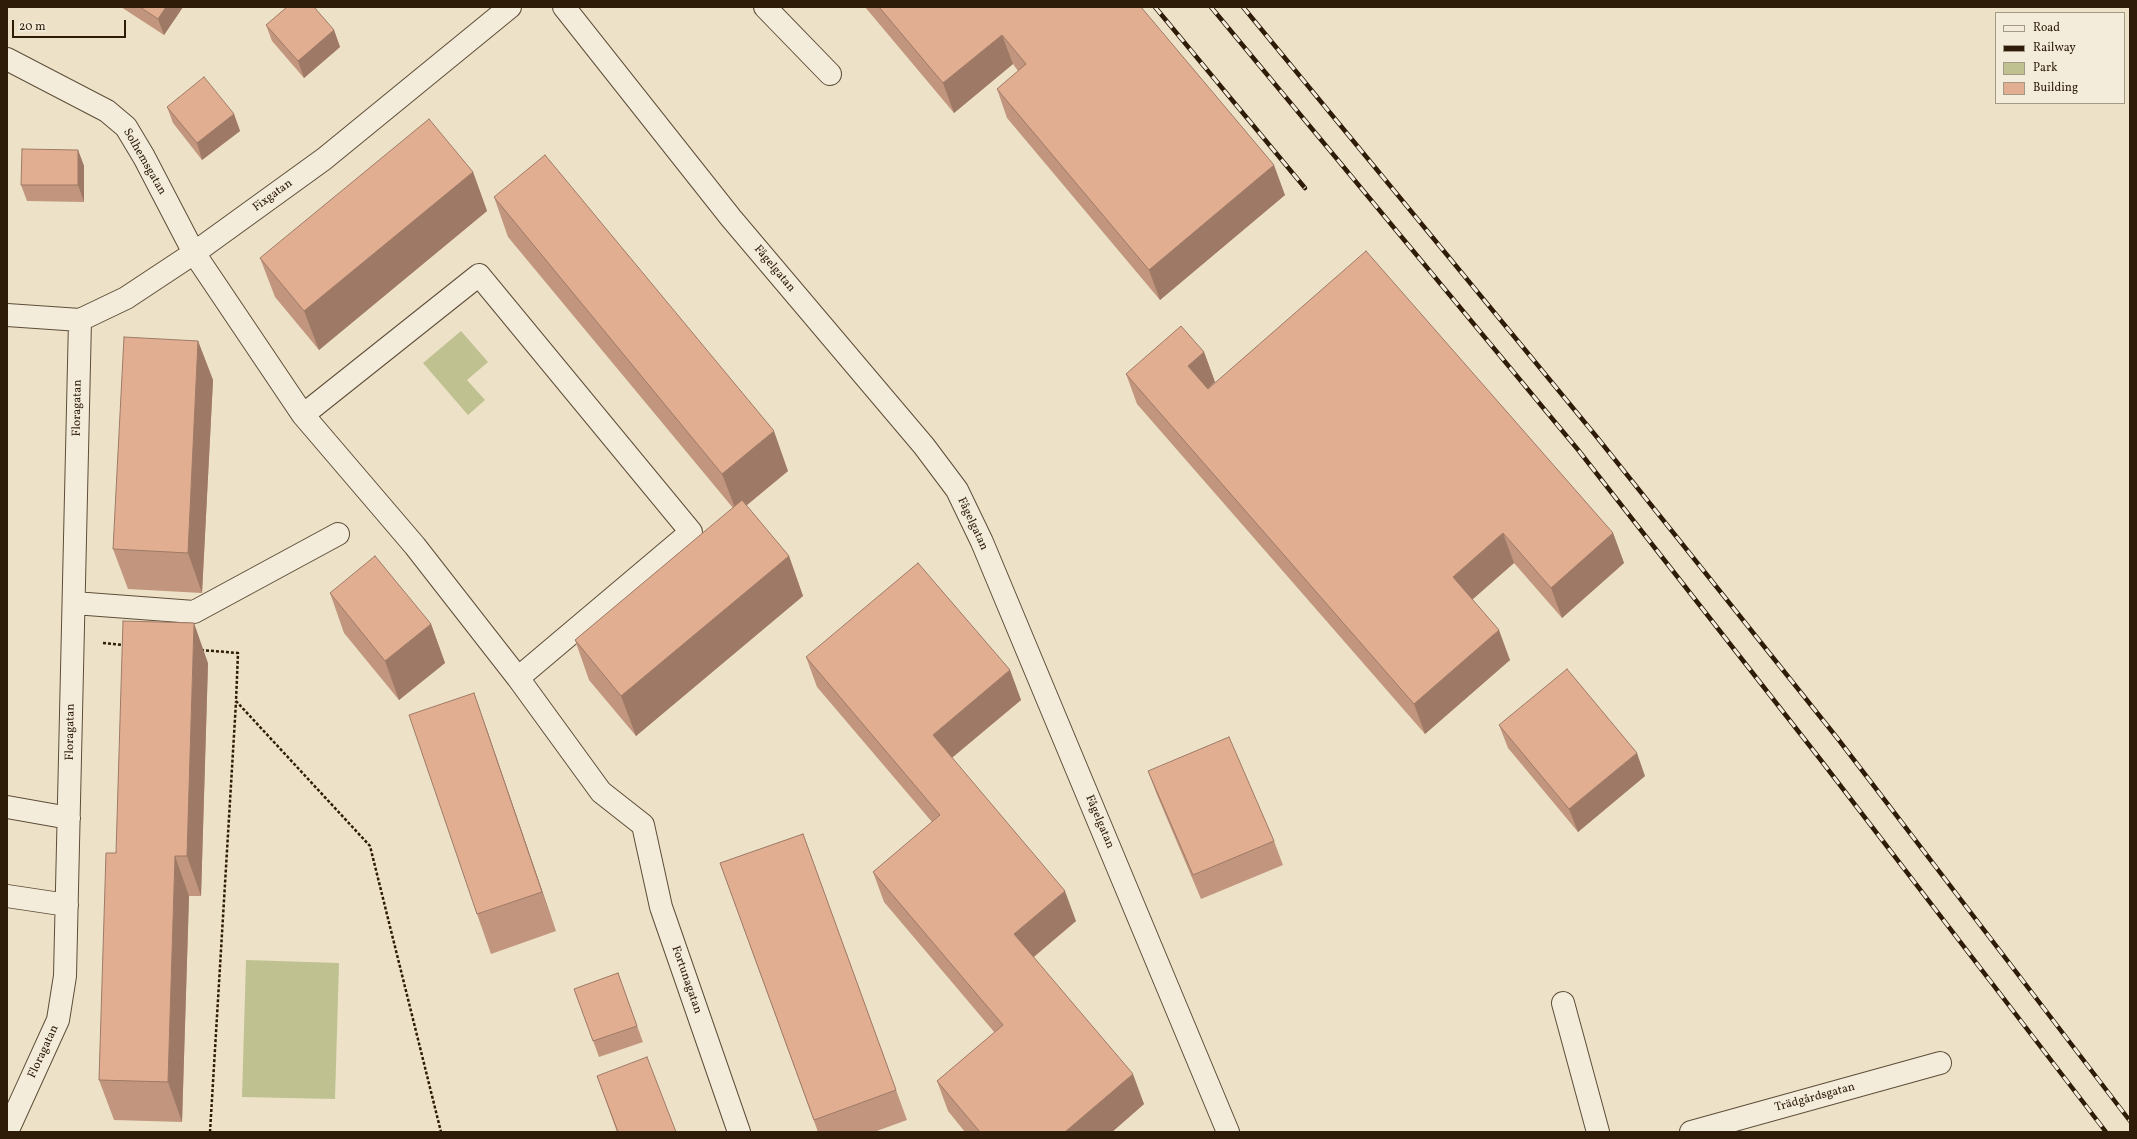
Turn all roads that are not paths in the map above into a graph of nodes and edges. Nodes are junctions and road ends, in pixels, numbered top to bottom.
1 (510, 7) edge
2 (564, 7) edge
3 (765, 7) edge
4 (7, 59) edge
5 (830, 74) dead end
6 (194, 253) junction
7 (7, 315) edge
8 (80, 320) junction
9 (302, 415) junction
10 (338, 534) dead end
11 (74, 604) junction
12 (518, 678) junction
13 (7, 807) edge
14 (69, 818) junction
15 (643, 825) joint
16 (7, 896) edge
17 (67, 905) junction
18 (1563, 1003) dead end
19 (1940, 1063) dead end
20 (7, 1132) edge
21 (739, 1132) edge
22 (1228, 1132) edge
23 (1598, 1132) edge
24 (1691, 1132) edge

1 - 6 street, Fixgatan
2 - 22 street, Fågelgatan
3 - 5 street
4 - 6 street, Solhemsgatan
6 - 8 street, Fixgatan
6 - 9 street, Solhemsgatan
7 - 8 street, Fixgatan
8 - 11 street, Floragatan
9 - 12 street, Solhemsgatan
9 - 12 street
10 - 11 street
11 - 14 street, Floragatan
12 - 15 street, Solhemsgatan
13 - 14 street
14 - 17 street, Floragatan
15 - 21 street, Fortunagatan
16 - 17 street
17 - 20 street, Floragatan
18 - 23 street
19 - 24 street, Trädgårdsgatan

